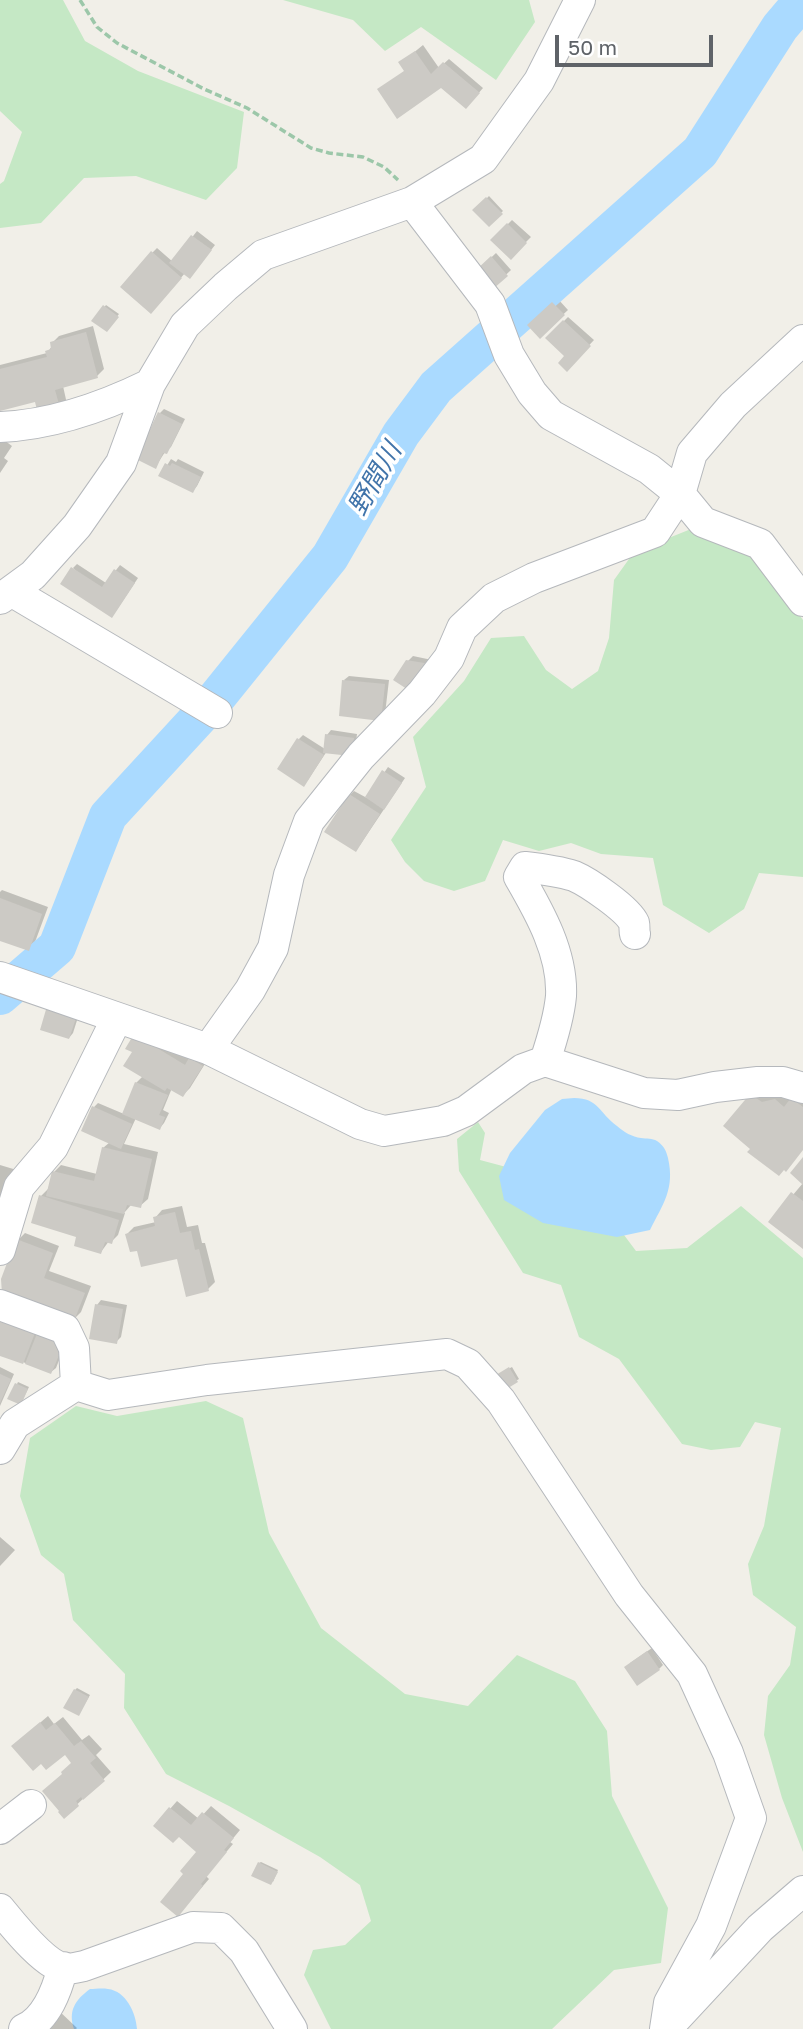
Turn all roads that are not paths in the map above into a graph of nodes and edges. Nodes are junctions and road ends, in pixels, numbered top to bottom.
1 (580, 0) edge
2 (412, 202) junction
3 (803, 340) edge
4 (150, 384) junction
5 (0, 427) edge
6 (680, 494) junction
7 (5, 595) edge
8 (803, 601) edge
9 (217, 713) dead end
10 (635, 934) dead end
11 (0, 977) edge
12 (117, 1018) junction
13 (208, 1049) junction
14 (545, 1060) junction
15 (803, 1088) edge
16 (0, 1250) edge
17 (0, 1305) edge
18 (76, 1385) junction
19 (0, 1450) edge
20 (31, 1805) dead end
21 (0, 1829) edge
22 (803, 1891) edge
23 (0, 1909) edge
24 (63, 1968) junction
25 (24, 2029) edge
26 (292, 2029) edge
27 (666, 2029) edge

1 - 2 street
2 - 4 street
2 - 6 street
3 - 6 street
4 - 5 street
4 - 7 street
6 - 8 street
6 - 13 street
7 - 9 street
10 - 14 street
11 - 12 street
12 - 13 street
12 - 16 street
13 - 14 street
14 - 15 street
17 - 18 street
18 - 19 street
18 - 27 street
20 - 21 street
22 - 27 street
23 - 24 street
24 - 25 street
24 - 26 street

